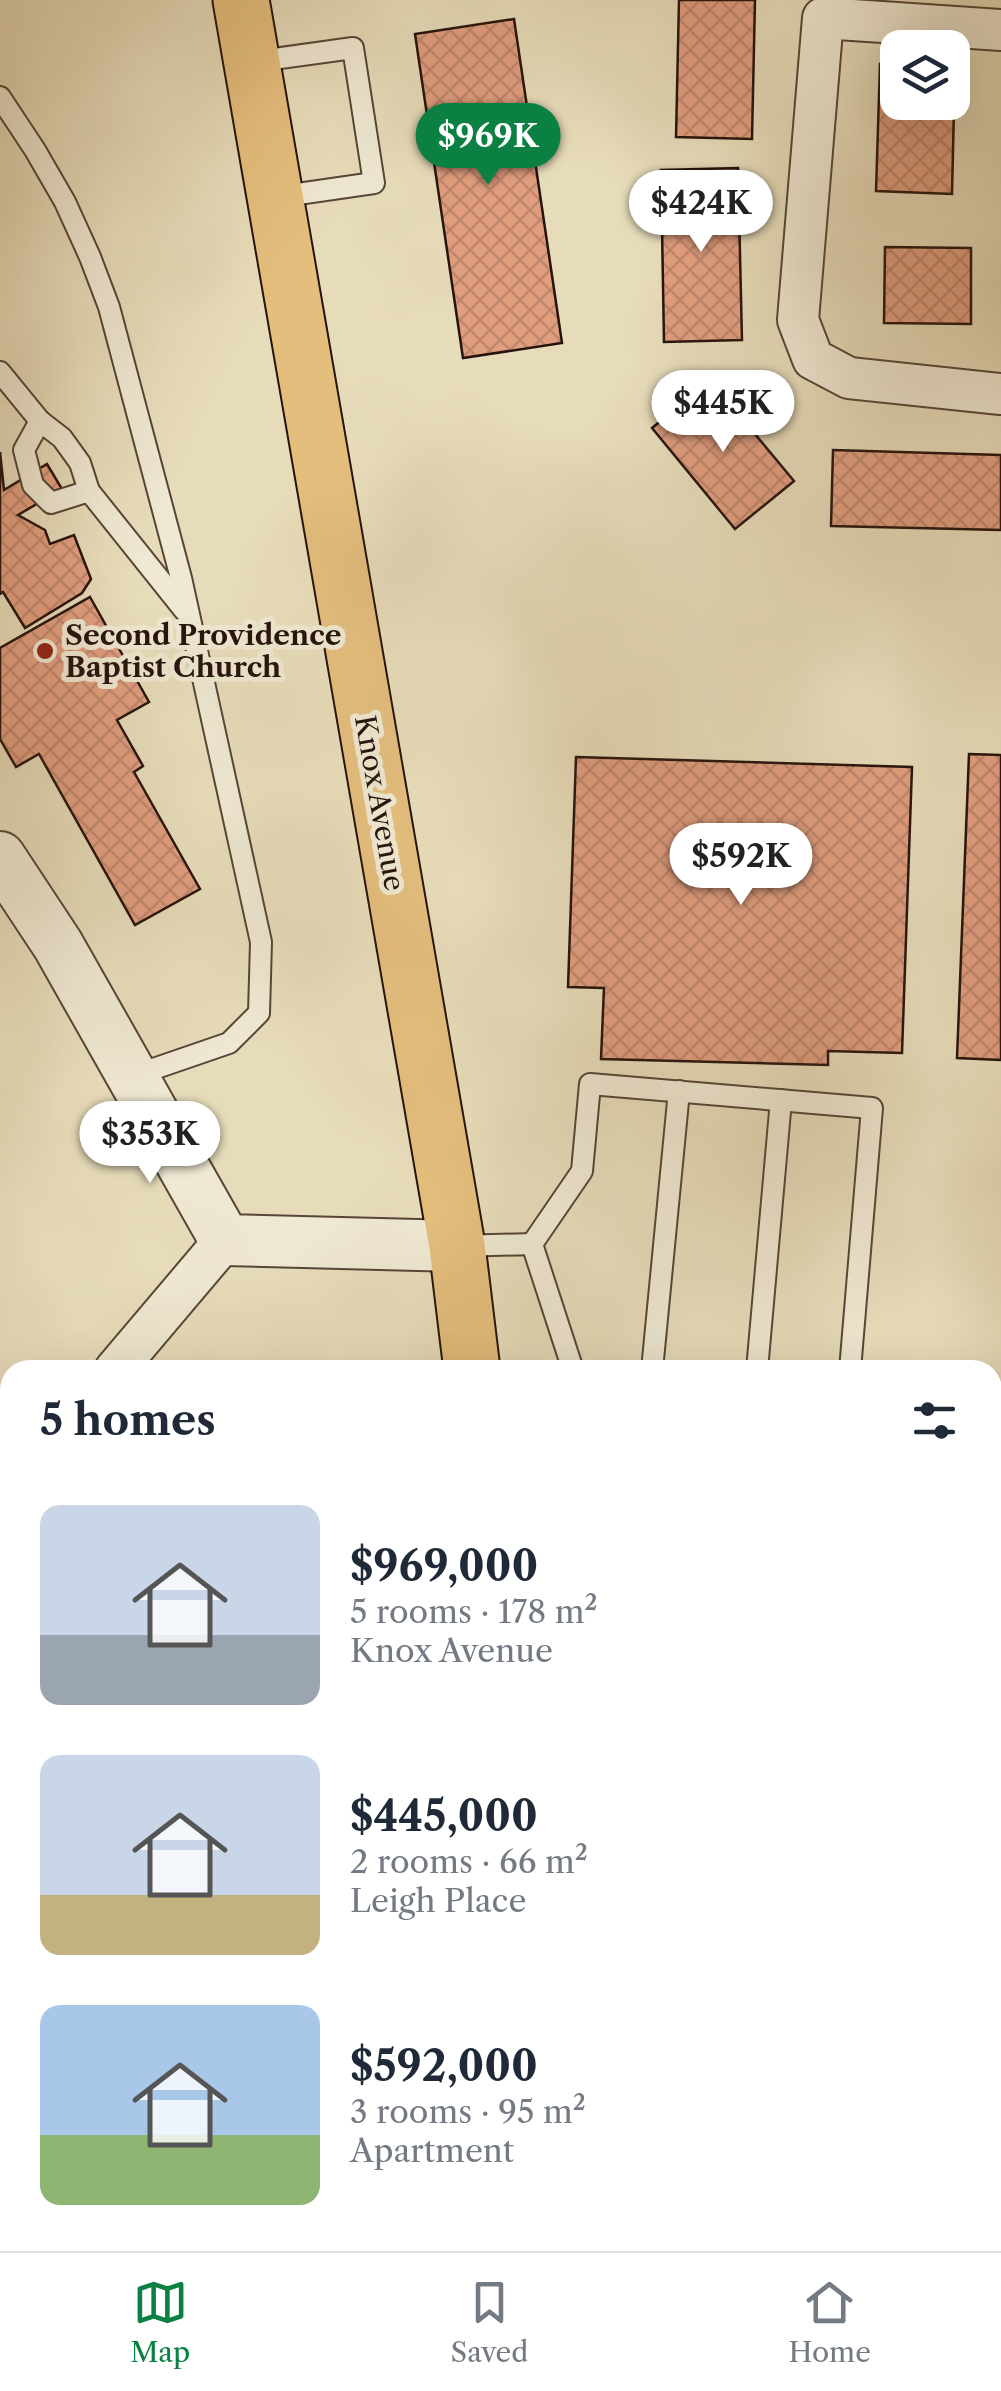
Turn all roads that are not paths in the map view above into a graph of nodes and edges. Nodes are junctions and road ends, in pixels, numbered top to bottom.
1 (240, 0) edge
2 (1001, 30) edge
3 (252, 62) junction
4 (0, 97) edge
5 (275, 198) junction
6 (0, 372) edge
7 (1001, 394) edge
8 (40, 421) junction
9 (90, 491) junction
10 (190, 616) junction
11 (0, 857) edge
12 (133, 1076) junction
13 (680, 1091) junction
14 (781, 1100) junction
15 (225, 1240) junction
16 (532, 1244) junction
17 (457, 1246) junction
18 (124, 1360) edge
19 (471, 1360) edge
20 (571, 1360) edge
21 (653, 1360) edge
22 (758, 1360) edge
23 (851, 1360) edge

1 - 3 main road, Knox Avenue
2 - 7 street
3 - 5 main road, Knox Avenue
3 - 5 lane
4 - 10 lane
5 - 17 main road, Knox Avenue
6 - 8 lane
8 - 9 lane
8 - 9 lane
9 - 10 lane
10 - 12 lane
11 - 12 street
12 - 15 street
13 - 14 lane
13 - 16 lane
13 - 21 lane
14 - 22 lane
14 - 23 lane
15 - 17 street
15 - 18 street
16 - 17 lane
16 - 20 lane
17 - 19 main road, Knox Avenue

